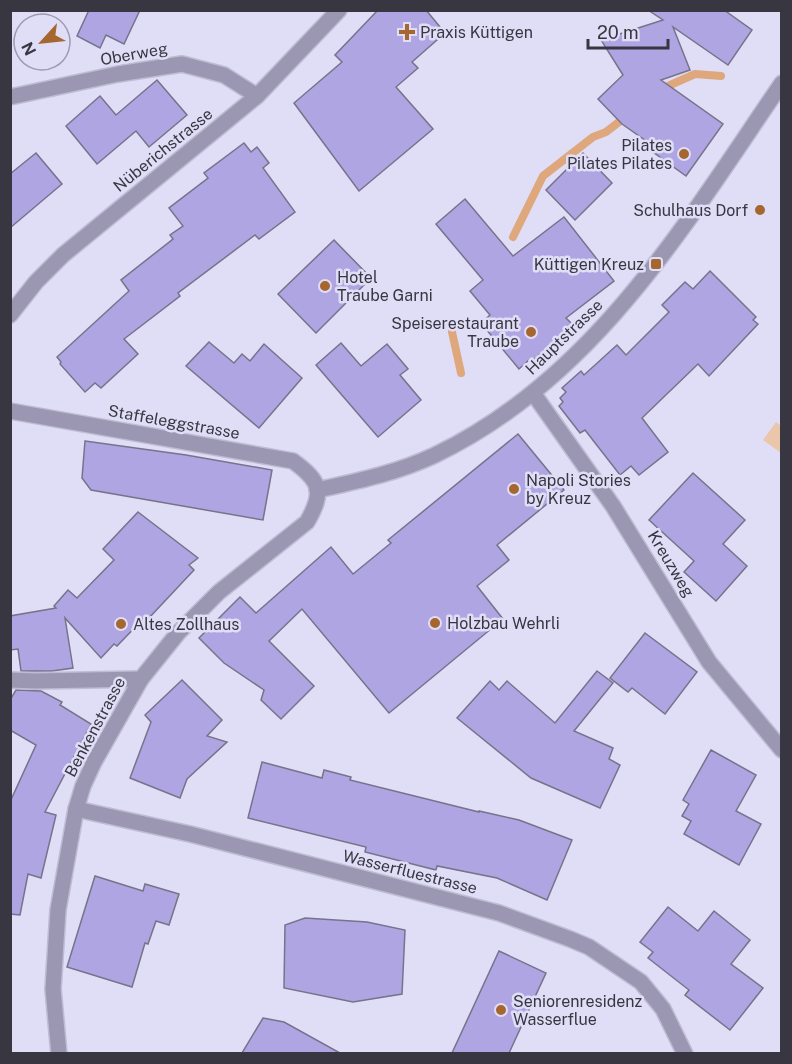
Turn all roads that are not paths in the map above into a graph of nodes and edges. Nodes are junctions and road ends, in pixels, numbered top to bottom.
1 (339, 10) edge
2 (782, 83) edge
3 (257, 96) junction
4 (10, 97) edge
5 (10, 315) edge
6 (533, 393) junction
7 (10, 411) edge
8 (317, 490) junction
9 (141, 679) junction
10 (10, 680) edge
11 (782, 750) edge
12 (76, 810) junction
13 (59, 1053) edge
14 (685, 1053) edge

1 - 3 street, Nüberichstrasse
2 - 6 street, Hauptstrasse
3 - 4 street, Oberweg
3 - 5 street, Nüberichstrasse
6 - 8 street, Hauptstrasse
6 - 11 street, Kreuzweg
7 - 8 street, Staffeleggstrasse
8 - 9 street, Benkenstrasse
9 - 10 street
9 - 12 street, Benkenstrasse
12 - 13 street, Benkenstrasse
12 - 14 street, Wasserfluestrasse

